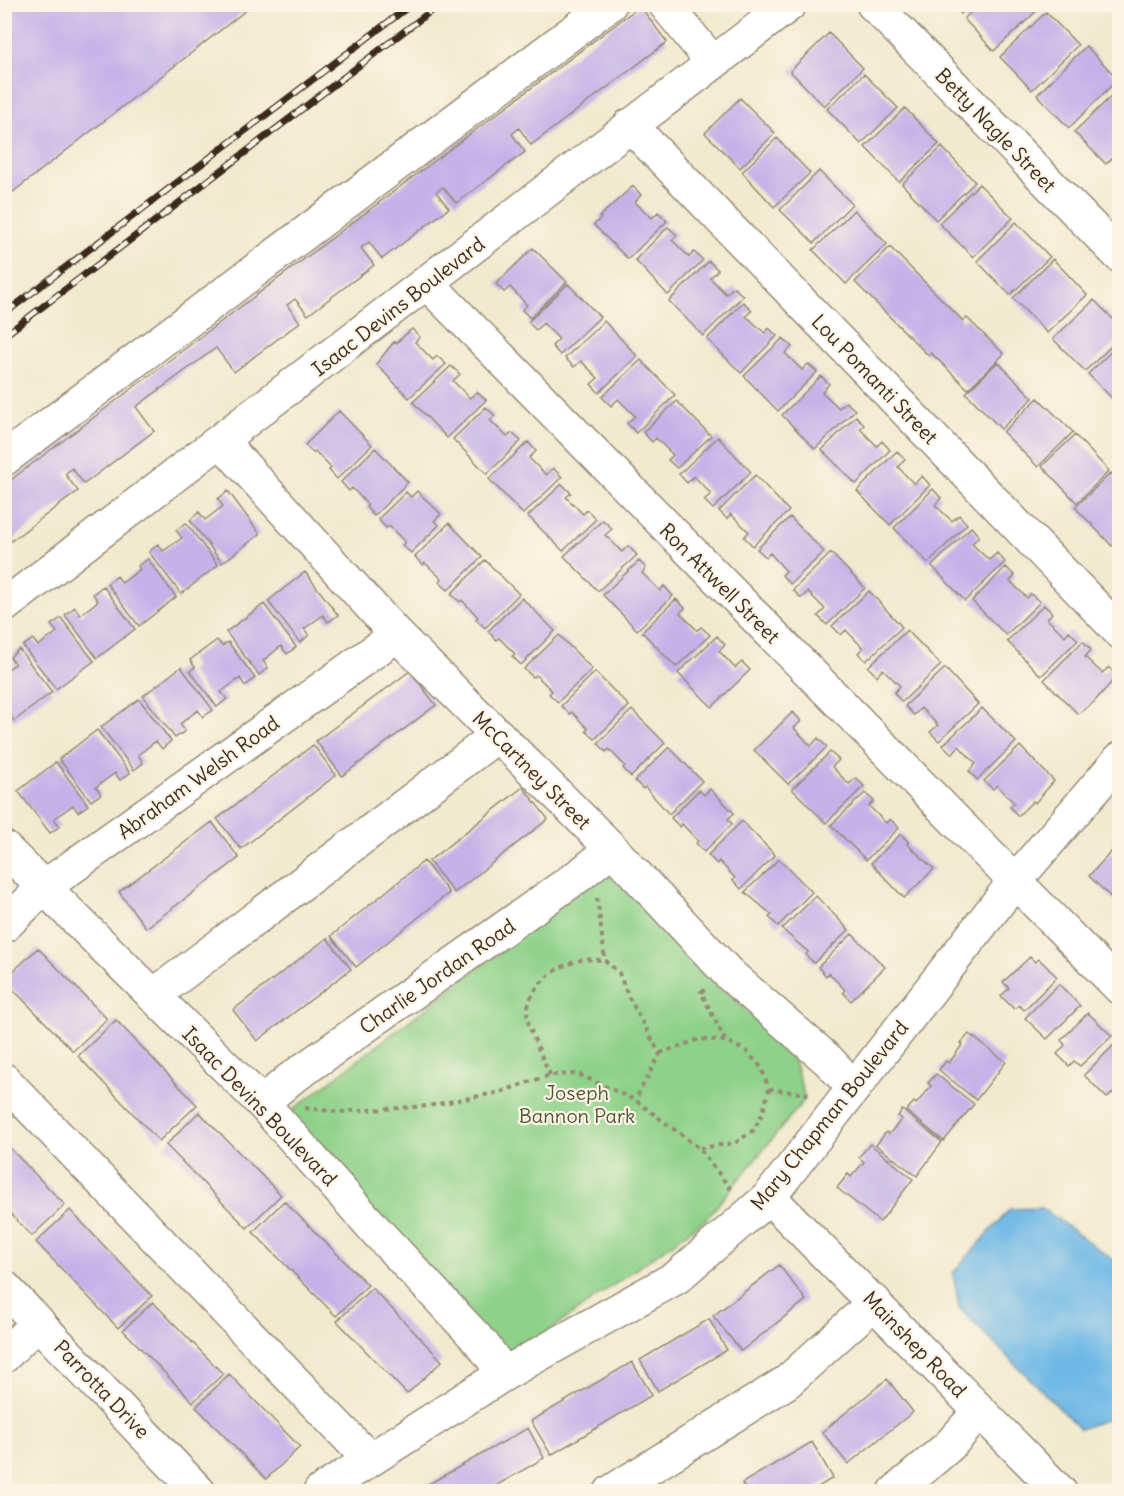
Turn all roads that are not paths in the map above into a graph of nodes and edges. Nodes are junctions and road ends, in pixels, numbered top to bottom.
1 (610, 4) edge
2 (665, 4) edge
3 (790, 4) edge
4 (873, 4) edge
5 (713, 63) junction
6 (630, 125) junction
7 (1119, 256) edge
8 (428, 283) junction
9 (221, 441) junction
10 (4, 459) edge
11 (4, 606) edge
12 (1119, 632) edge
13 (397, 635) junction
14 (498, 735) junction
15 (1119, 759) edge
16 (4, 848) edge
17 (603, 857) junction
18 (1015, 881) junction
19 (44, 887) junction
20 (4, 926) edge
21 (1119, 988) edge
22 (153, 996) junction
23 (4, 1080) edge
24 (854, 1088) junction
25 (262, 1103) junction
26 (753, 1196) junction
27 (4, 1287) edge
28 (875, 1302) junction
29 (38, 1322) junction
30 (4, 1356) edge
31 (504, 1374) junction
32 (980, 1411) junction
33 (370, 1461) junction
34 (199, 1491) edge
35 (320, 1491) edge
36 (611, 1491) edge
37 (895, 1491) edge
38 (1060, 1491) edge

1 - 10 street
2 - 5 street
3 - 5 street, Isaac Devins Boulevard
4 - 7 street, Betty Nagle Street
5 - 6 street, Isaac Devins Boulevard
6 - 8 street, Isaac Devins Boulevard
6 - 12 street, Lou Pomanti Street
8 - 9 street, Isaac Devins Boulevard
8 - 18 street, Ron Attwell Street
9 - 11 street, Isaac Devins Boulevard
9 - 13 street, McCartney Street
13 - 14 street, McCartney Street
13 - 19 street, Abraham Welsh Road
14 - 17 street, McCartney Street
14 - 22 street
15 - 18 street, Mary Chapman Boulevard
16 - 19 street, Isaac Devins Boulevard
17 - 24 street, McCartney Street
17 - 25 street, Charlie Jordan Road
18 - 21 street, Ron Attwell Street
18 - 24 street, Mary Chapman Boulevard
19 - 20 street, Abraham Welsh Road
19 - 22 street, Isaac Devins Boulevard
22 - 25 street, Isaac Devins Boulevard
23 - 33 street
24 - 26 street, Mary Chapman Boulevard
25 - 31 street, Isaac Devins Boulevard
26 - 28 street, Mainshep Road
26 - 31 street, Mary Chapman Boulevard
27 - 29 street, Parrotta Drive
28 - 32 street, Mainshep Road
28 - 36 street
29 - 30 street
29 - 34 street, Parrotta Drive
31 - 33 street, Mary Chapman Boulevard
32 - 37 street
32 - 38 street, Mainshep Road
33 - 35 street, Mary Chapman Boulevard

